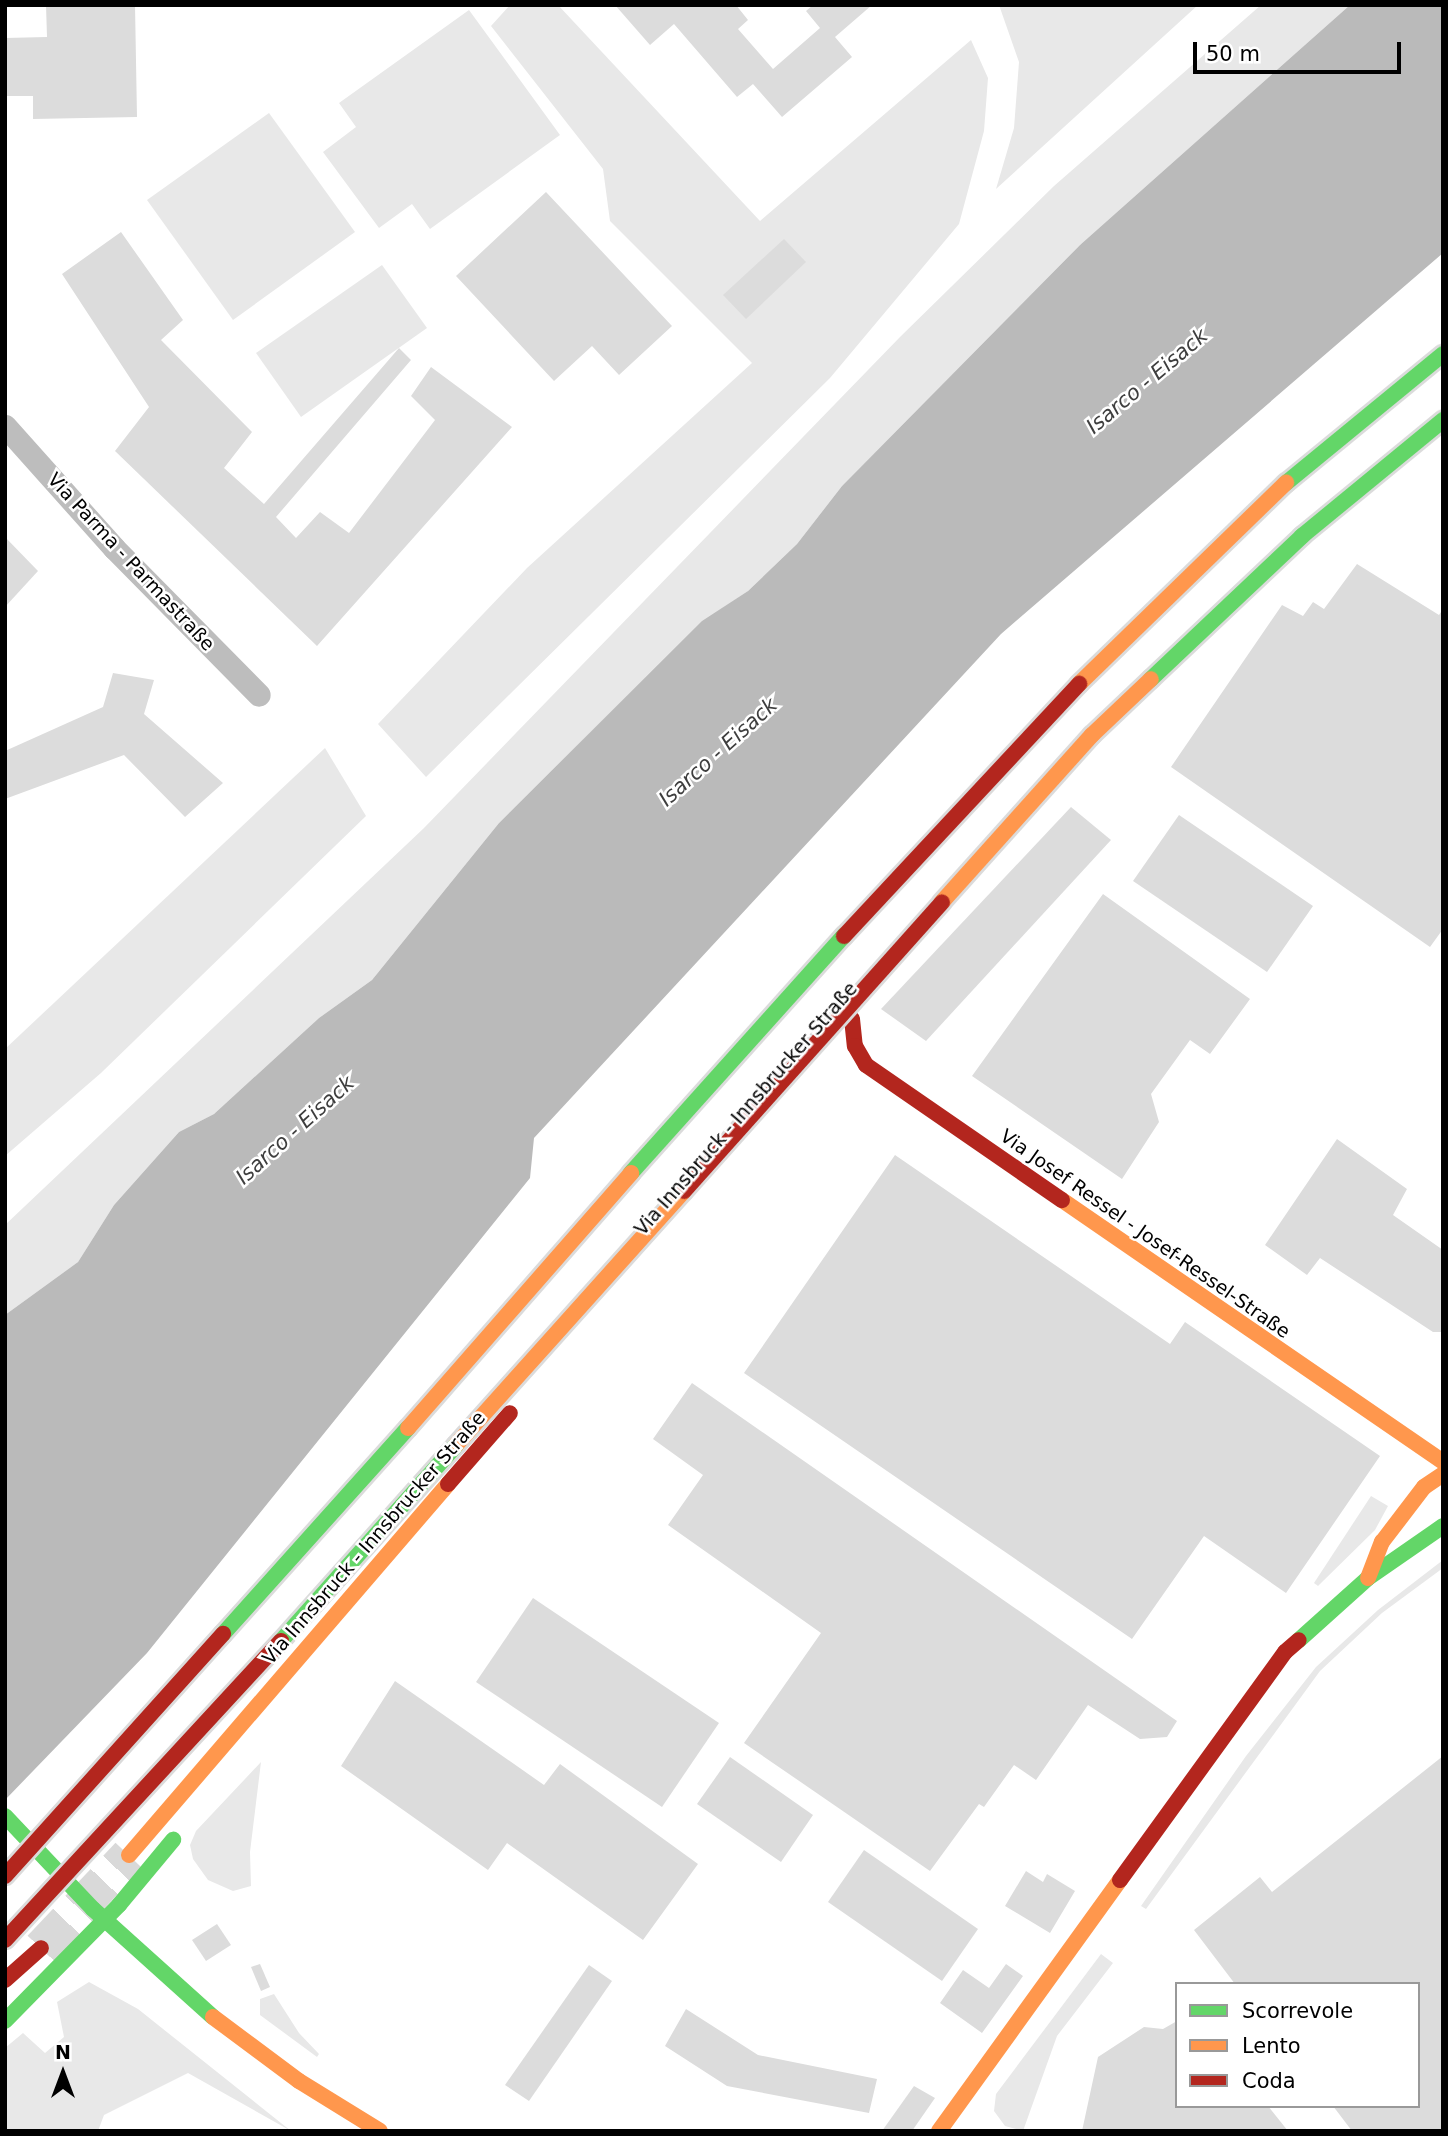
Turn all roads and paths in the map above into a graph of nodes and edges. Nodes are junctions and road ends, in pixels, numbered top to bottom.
1 (1443, 354) edge
2 (1443, 420) edge
3 (5, 426) edge
4 (1443, 440) edge
5 (259, 695) dead end
6 (852, 1019) junction
7 (1443, 1462) edge
8 (1443, 1474) edge
9 (1443, 1526) edge
10 (1368, 1578) junction
11 (349, 1600) junction
12 (344, 1633) dead end
13 (5, 1816) edge
14 (187, 1823) dead end
15 (129, 1855) tunnel mouth
16 (5, 1876) edge
17 (105, 1920) junction
18 (5, 1940) edge
19 (41, 1948) tunnel mouth
20 (5, 1980) edge
21 (5, 2021) edge
22 (380, 2131) edge
23 (939, 2131) edge

1 - 16 main road, bridge
2 - 18 main road, bridge
3 - 5 street, Via Parma - Parmastraße
4 - 6 main road, Via Innsbruck - Innsbrucker Straße
6 - 7 main road, Via Josef Ressel - Josef-Ressel-Straße
6 - 11 main road, Via Innsbruck - Innsbrucker Straße
8 - 10 main road
9 - 10 main road
10 - 23 main road
11 - 12 main road
11 - 15 main road, Via Innsbruck - Innsbrucker Straße
13 - 17 main road
14 - 17 main road
17 - 21 main road
17 - 22 main road
19 - 20 main road

